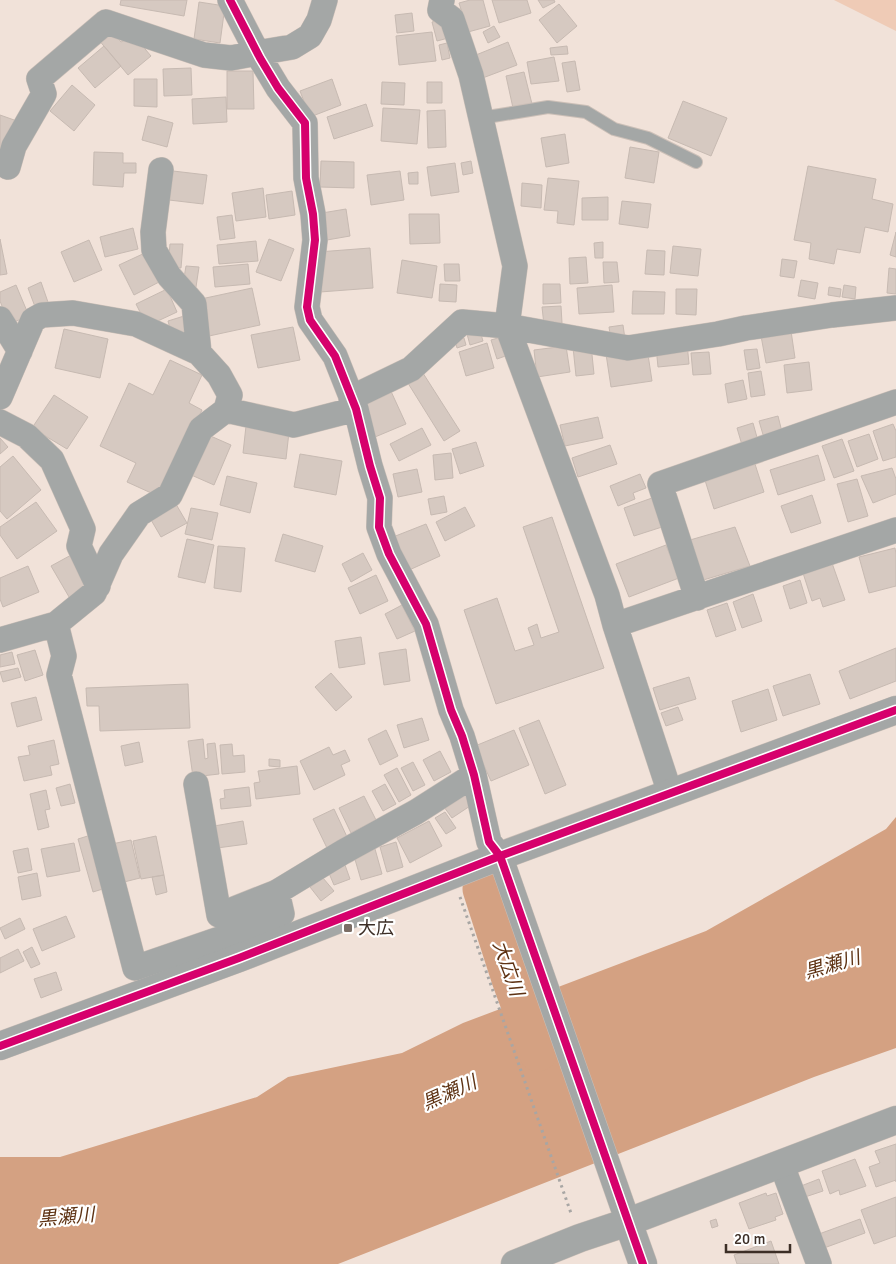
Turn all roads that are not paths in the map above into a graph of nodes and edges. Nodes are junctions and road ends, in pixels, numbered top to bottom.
1 (230, 0) edge
2 (325, 0) edge
3 (442, 0) edge
4 (257, 52) junction
5 (482, 118) junction
6 (696, 162) dead end
7 (8, 167) dead end
8 (161, 170) dead end
9 (896, 308) edge
10 (0, 319) edge
11 (507, 326) junction
12 (20, 351) junction
13 (199, 353) junction
14 (0, 397) edge
15 (896, 402) edge
16 (353, 404) junction
17 (226, 410) junction
18 (0, 422) edge
19 (896, 530) edge
20 (98, 586) junction
21 (697, 598) junction
22 (56, 624) junction
23 (615, 625) junction
24 (0, 640) edge
25 (896, 710) edge
26 (474, 775) junction
27 (196, 784) dead end
28 (670, 793) junction
29 (503, 865) junction
30 (277, 892) junction
31 (235, 946) junction
32 (0, 1046) edge
33 (896, 1120) edge
34 (781, 1163) junction
35 (623, 1209) junction
36 (515, 1264) edge
37 (643, 1264) edge
38 (819, 1264) edge

1 - 4 street
2 - 4 street
3 - 5 street
4 - 7 street
4 - 16 street
5 - 6 lane
5 - 11 street
8 - 13 street
9 - 11 street
10 - 12 street
11 - 16 street
11 - 23 street
12 - 13 street
12 - 14 street
13 - 17 street
15 - 21 street
16 - 17 street
16 - 26 street
17 - 20 street
18 - 20 street
19 - 21 street
20 - 22 street
21 - 23 street
22 - 24 street
22 - 31 street
23 - 28 street
25 - 28 street
26 - 29 street
26 - 30 street
27 - 30 street
28 - 29 street
29 - 31 street
29 - 35 street
30 - 31 street
31 - 32 street
33 - 34 street
34 - 35 street
34 - 38 street
35 - 36 street
35 - 37 street

